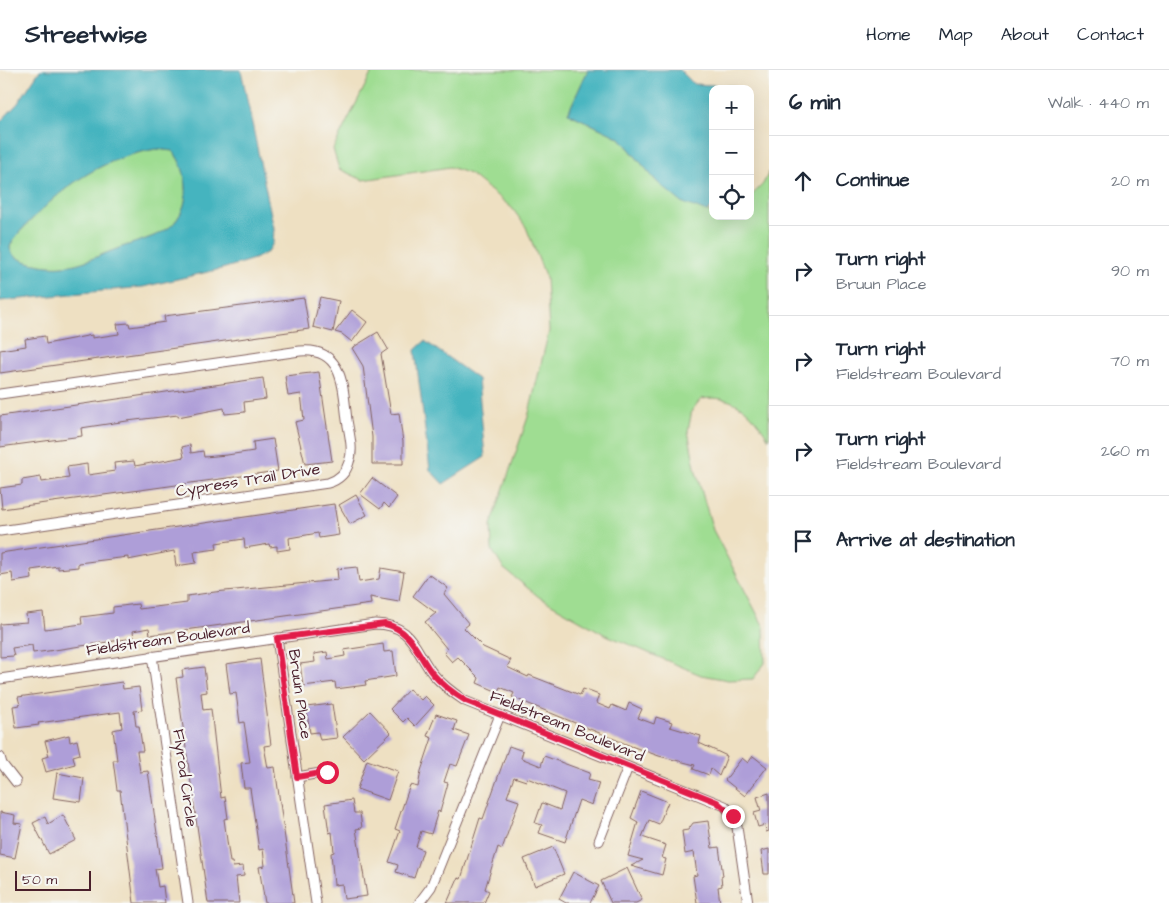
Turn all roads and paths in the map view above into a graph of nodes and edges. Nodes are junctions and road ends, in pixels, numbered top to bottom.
1 (0, 394) edge
2 (0, 532) edge
3 (277, 638) junction
4 (152, 656) junction
5 (0, 678) edge
6 (500, 715) junction
7 (0, 756) edge
8 (628, 767) junction
9 (327, 772) dead end
10 (297, 777) junction
11 (16, 782) dead end
12 (599, 840) dead end
13 (188, 903) edge
14 (316, 903) edge
15 (419, 903) edge
16 (748, 903) edge

1 - 2 street, Cypress Trail Drive
3 - 4 street, Fieldstream Boulevard
3 - 6 street, Fieldstream Boulevard
3 - 10 street, Bruun Place
4 - 5 street, Fieldstream Boulevard
4 - 13 street, Flyrod Circle
6 - 8 street, Fieldstream Boulevard
6 - 15 street
7 - 11 street
8 - 12 street
8 - 16 street, Fieldstream Boulevard
9 - 10 street
10 - 14 street, Bruun Place

